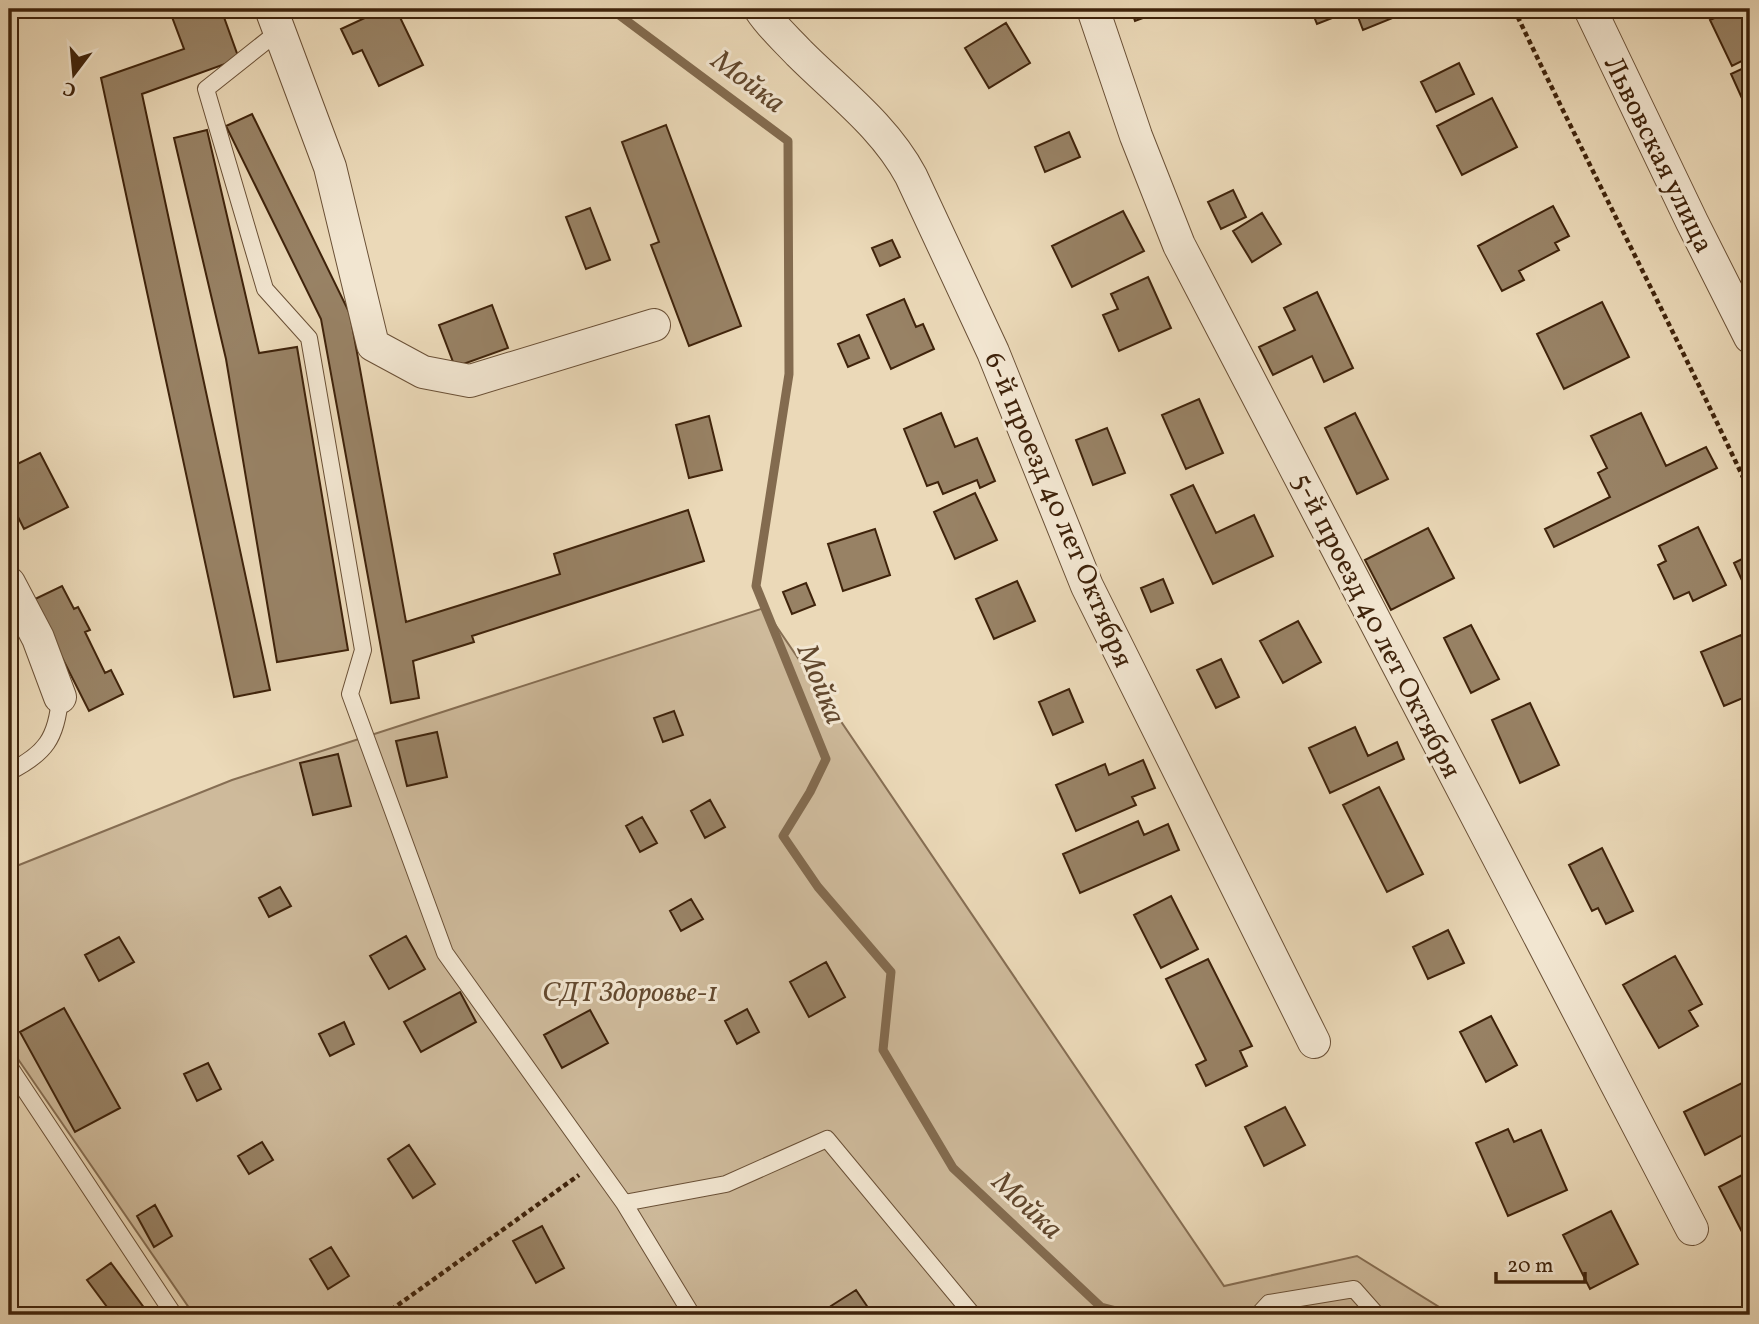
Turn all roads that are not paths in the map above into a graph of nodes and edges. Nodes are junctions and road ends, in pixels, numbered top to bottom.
1 (760, 9) edge
2 (1093, 9) edge
3 (1590, 9) edge
4 (275, 20) edge
5 (654, 325) dead end
6 (1750, 337) edge
7 (9, 583) edge
8 (60, 697) joint
9 (9, 772) edge
10 (1314, 1042) dead end
11 (9, 1066) edge
12 (624, 1203) junction
13 (1692, 1229) dead end
14 (174, 1315) edge
15 (692, 1315) edge
16 (973, 1315) edge
17 (1258, 1315) edge
18 (1377, 1315) edge

1 - 10 street, 6-й проезд 40 лет Октября
2 - 13 street, 5-й проезд 40 лет Октября
3 - 6 street, Львовская улица
4 - 5 street
4 - 12 lane
7 - 8 street
8 - 9 lane
11 - 14 lane
12 - 15 lane
12 - 16 lane
17 - 18 lane

